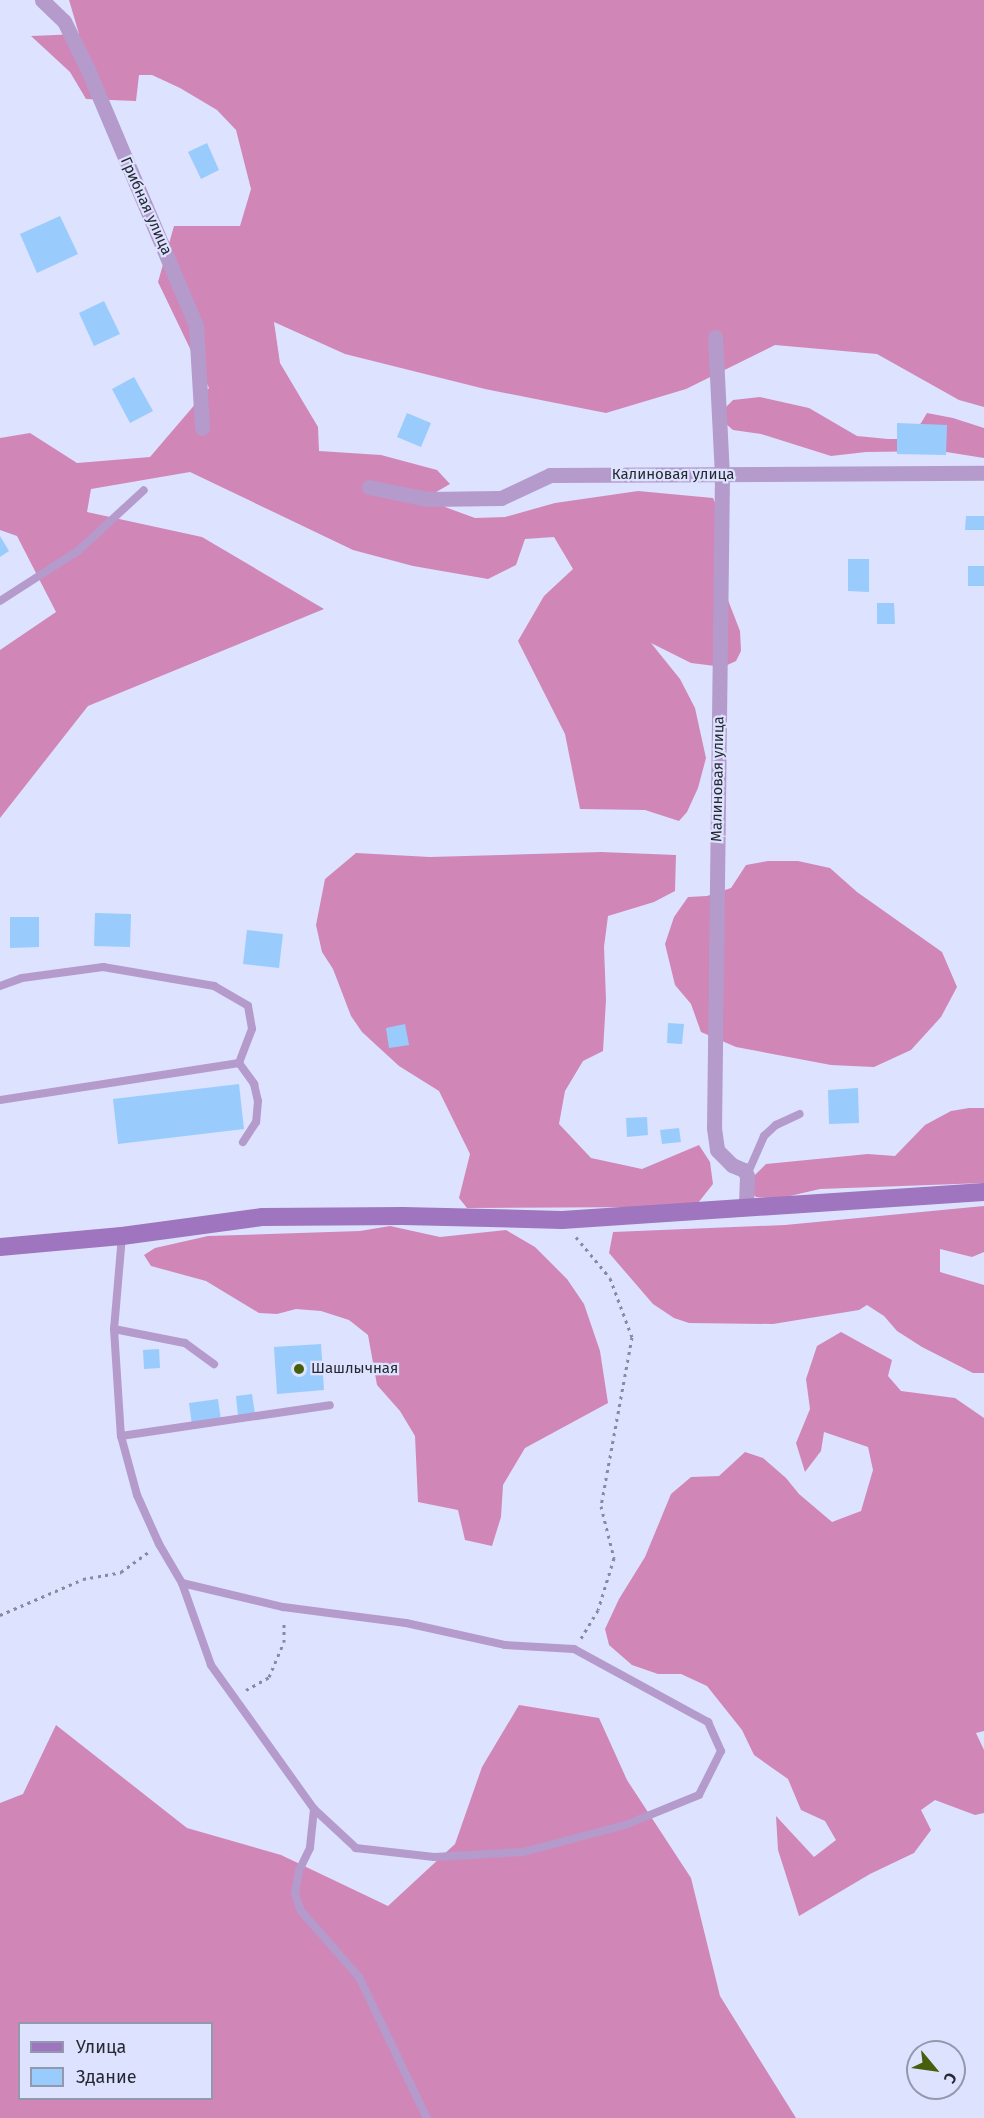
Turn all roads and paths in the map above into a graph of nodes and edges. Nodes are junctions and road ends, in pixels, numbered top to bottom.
1 (42, 0) edge
2 (715, 337) dead end
3 (202, 428) dead end
4 (984, 473) edge
5 (722, 475) junction
6 (369, 487) dead end
7 (144, 490) dead end
8 (0, 601) edge
9 (0, 986) edge
10 (239, 1063) junction
11 (0, 1100) edge
12 (800, 1114) dead end
13 (243, 1142) dead end
14 (747, 1176) junction
15 (984, 1192) edge
16 (746, 1207) junction
17 (561, 1220) junction
18 (122, 1236) junction
19 (0, 1247) edge
20 (114, 1329) junction
21 (214, 1364) dead end
22 (330, 1406) dead end
23 (121, 1436) junction
24 (159, 1544) junction
25 (183, 1583) junction
26 (283, 1607) junction
27 (0, 1615) edge
28 (574, 1649) junction
29 (234, 1696) junction
30 (314, 1809) junction
31 (427, 2118) edge

1 - 3 street, Грибная улица
2 - 5 street, Малиновая улица
4 - 5 street, Калиновая улица
5 - 6 street, Калиновая улица
5 - 14 street, Малиновая улица
7 - 8 lane
9 - 10 lane
10 - 11 lane
10 - 13 lane
12 - 14 lane
14 - 16 street
15 - 16 main road
16 - 17 main road
17 - 18 main road
17 - 28 path
18 - 19 main road
18 - 20 lane
20 - 21 lane
20 - 23 lane
22 - 23 lane
23 - 24 lane
24 - 25 lane
24 - 27 path
25 - 26 lane
25 - 29 lane
26 - 28 lane
26 - 29 path
28 - 30 lane
29 - 30 lane
30 - 31 lane

